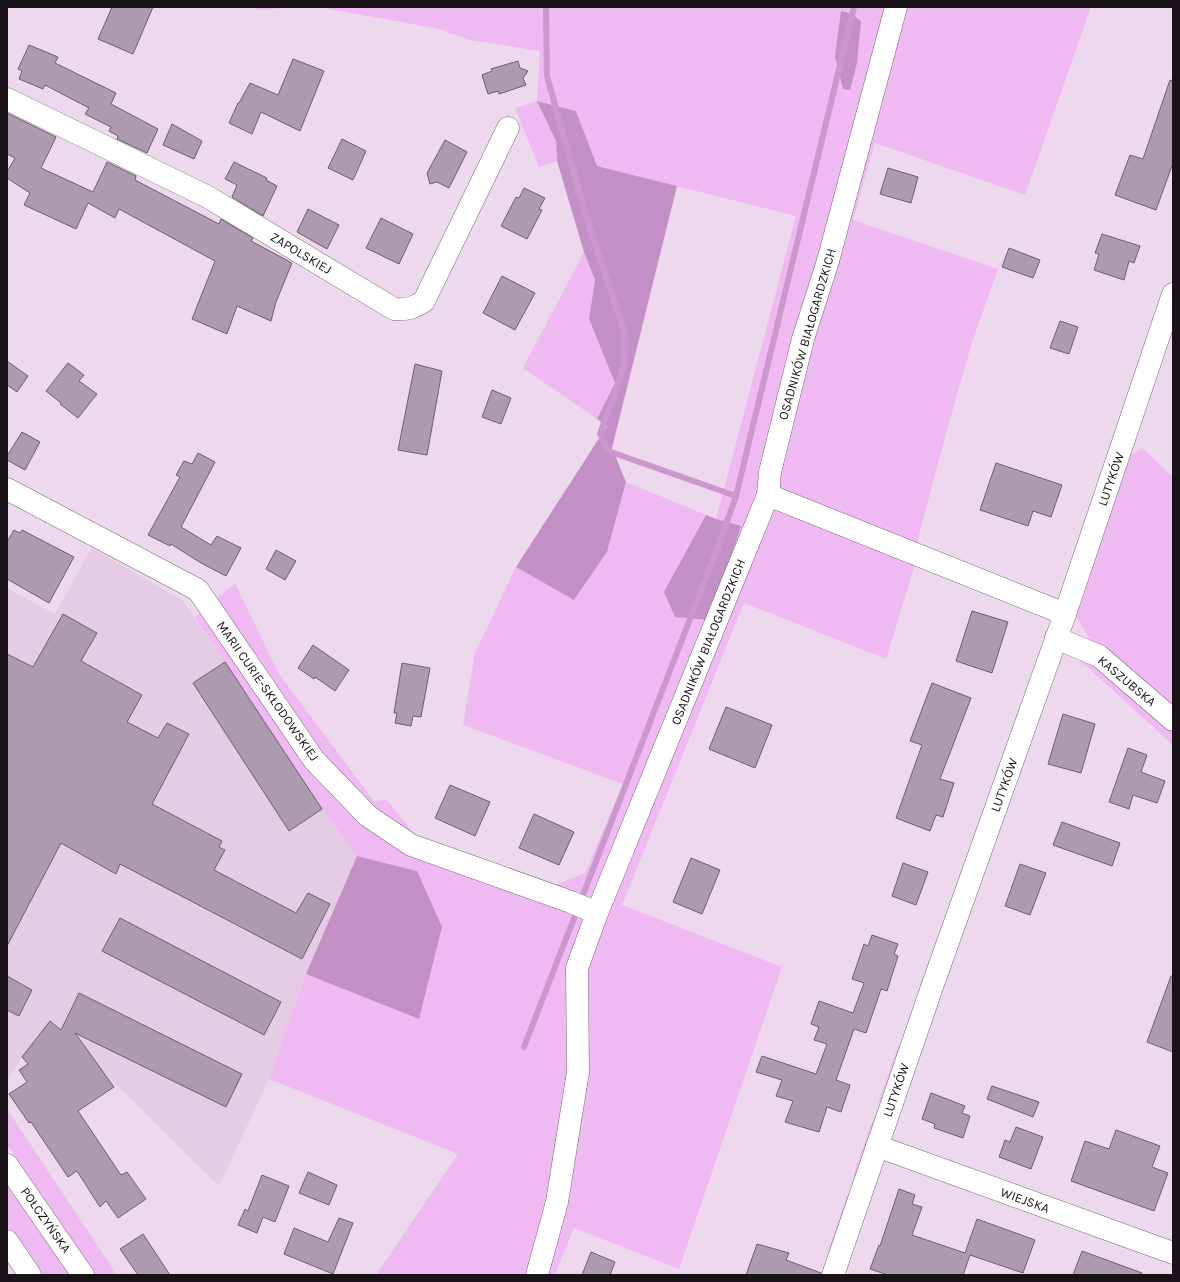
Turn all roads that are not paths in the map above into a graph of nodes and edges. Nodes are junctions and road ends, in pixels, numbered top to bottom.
1 (896, 7) edge
2 (7, 99) edge
3 (508, 128) dead end
4 (1172, 297) edge
5 (7, 489) edge
6 (768, 495) junction
7 (1065, 614) junction
8 (1056, 638) junction
9 (1173, 720) edge
10 (585, 908) junction
11 (877, 1146) junction
12 (7, 1165) edge
13 (7, 1241) edge
14 (1173, 1253) edge
15 (30, 1275) edge
16 (83, 1275) edge
17 (537, 1275) edge
18 (833, 1275) edge

1 - 6 street, OSADNIKÓW BIAŁOGARDZKICH
2 - 3 street, ZAPOLSKIEJ
4 - 7 street, LUTYKÓW
5 - 10 street, MARII CURIE-SKŁODOWSKIEJ
6 - 7 street
6 - 10 street, OSADNIKÓW BIAŁOGARDZKICH
7 - 8 street, LUTYKÓW
8 - 9 street, KASZUBSKA
8 - 11 street, LUTYKÓW
10 - 17 street, OSADNIKÓW BIAŁOGARDZKICH
11 - 14 street, WIEJSKA
11 - 18 street, LUTYKÓW
12 - 16 street, POŁCZYŃSKA
13 - 15 street

